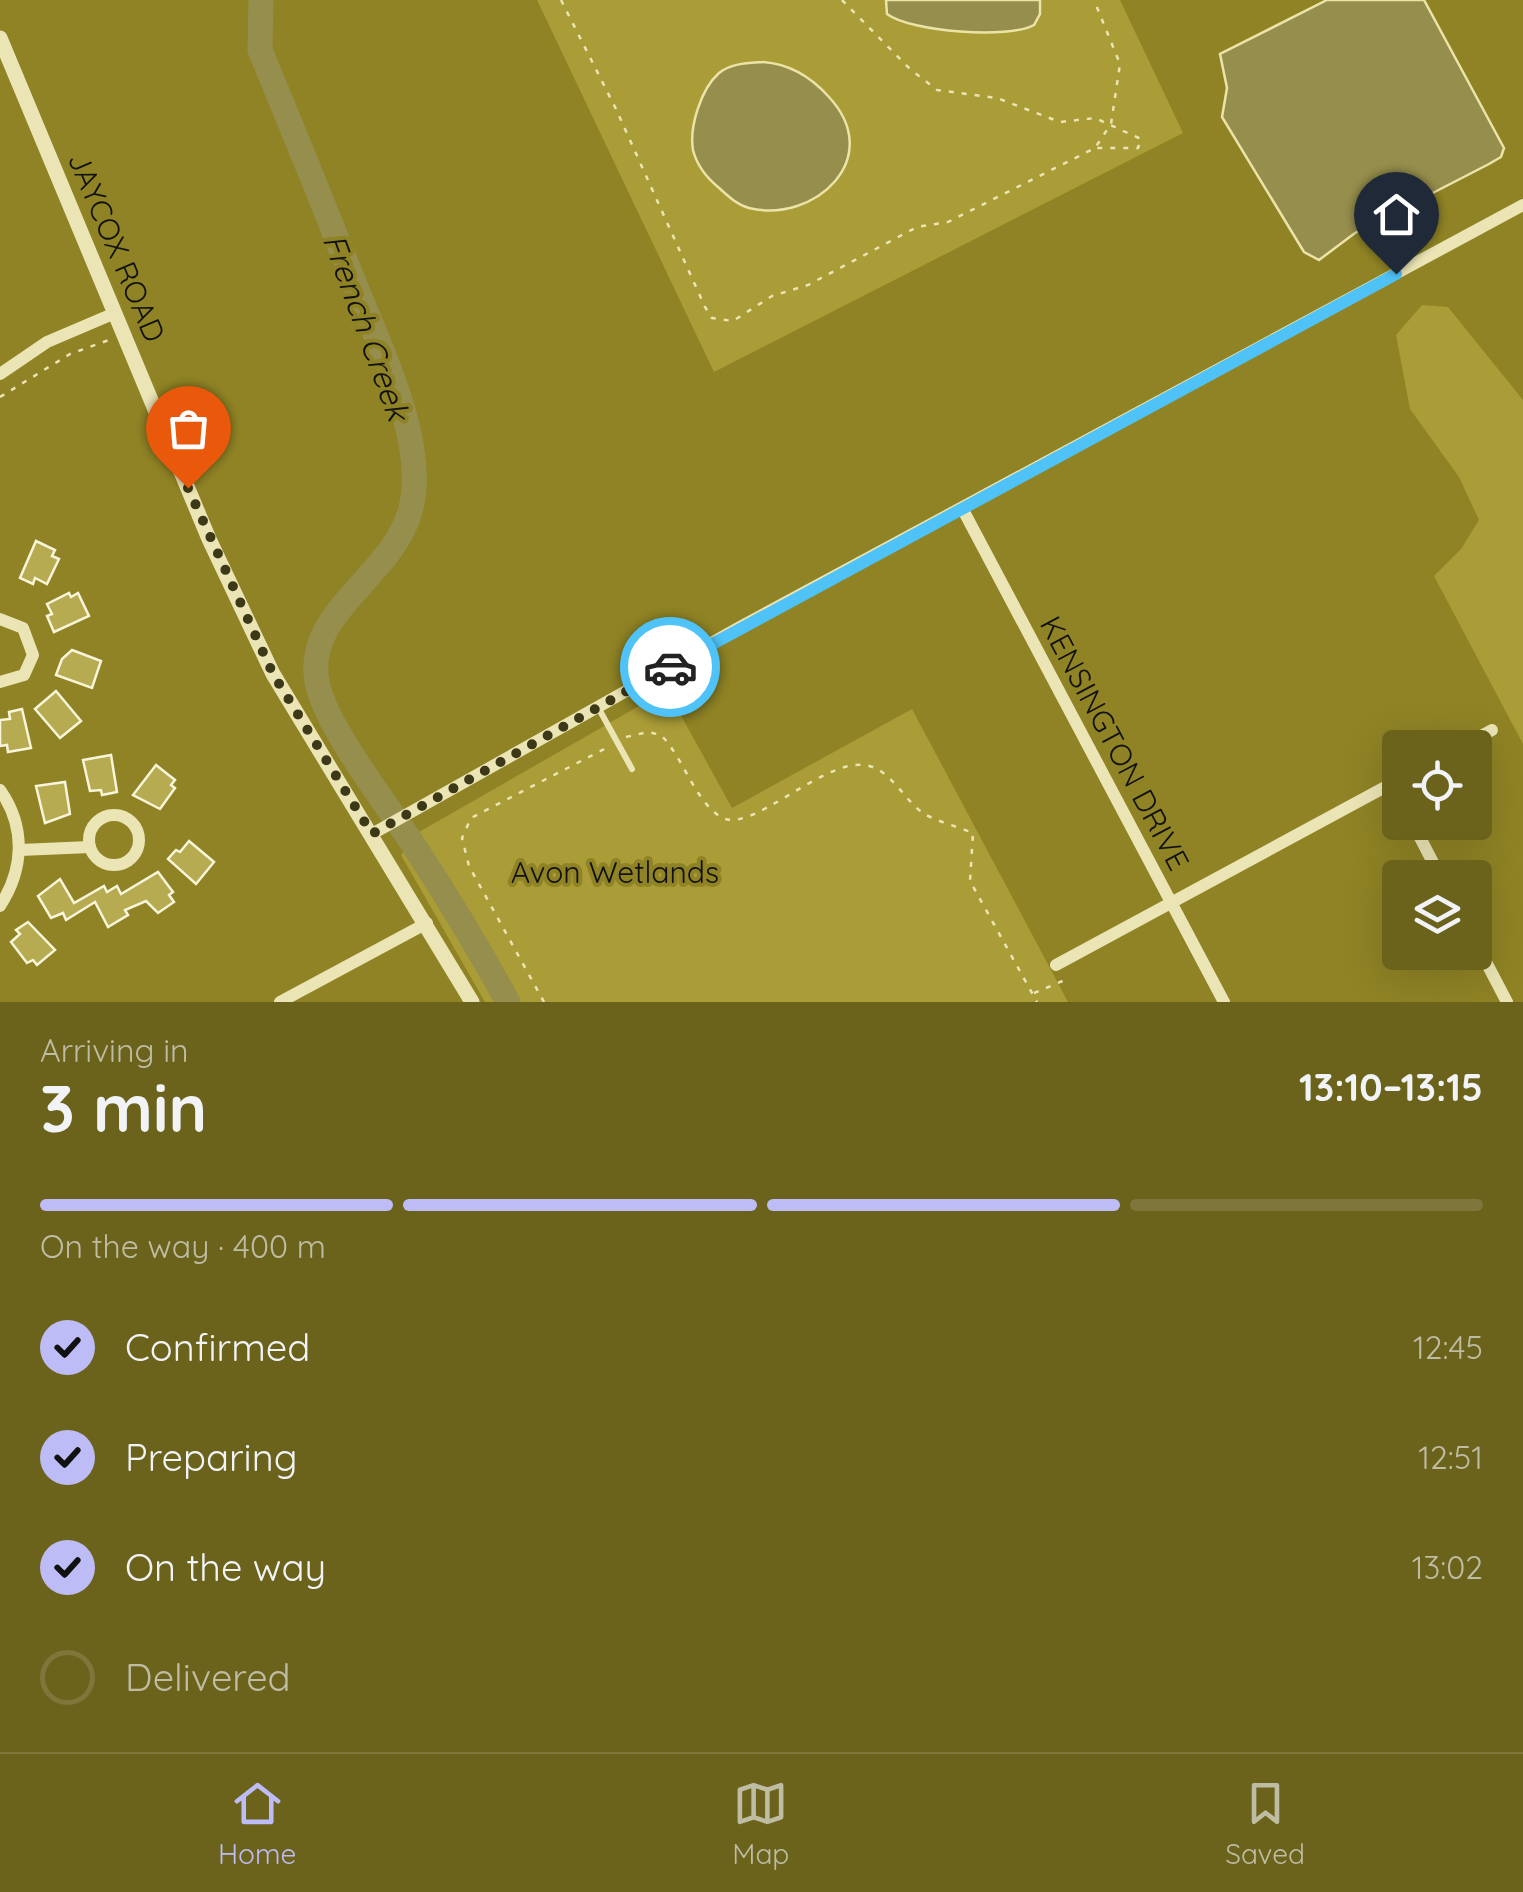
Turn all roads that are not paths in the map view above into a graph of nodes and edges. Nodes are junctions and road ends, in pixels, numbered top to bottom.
1 (0, 38) edge
2 (1523, 205) edge
3 (115, 313) junction
4 (0, 374) edge
5 (962, 508) junction
6 (0, 619) edge
7 (0, 682) edge
8 (598, 707) junction
9 (632, 769) dead end
10 (1382, 789) edge
11 (0, 790) edge
12 (372, 834) junction
13 (90, 847) dead end
14 (20, 850) junction
15 (1172, 903) junction
16 (0, 906) edge
17 (427, 923) junction
18 (1056, 966) dead end
19 (1490, 970) edge
20 (280, 1002) edge
21 (472, 1002) edge
22 (1224, 1002) edge
23 (1507, 1002) edge

1 - 3 street, JAYCOX ROAD
2 - 5 street
3 - 4 street
3 - 12 street, JAYCOX ROAD
5 - 8 street
5 - 15 street, KENSINGTON DRIVE
6 - 7 street
8 - 9 lane
8 - 12 street
10 - 15 street
11 - 14 street
12 - 17 street, JAYCOX ROAD
13 - 14 street
14 - 16 street
15 - 18 street
15 - 22 street, KENSINGTON DRIVE
17 - 20 street
17 - 21 street, JAYCOX ROAD
19 - 23 street

